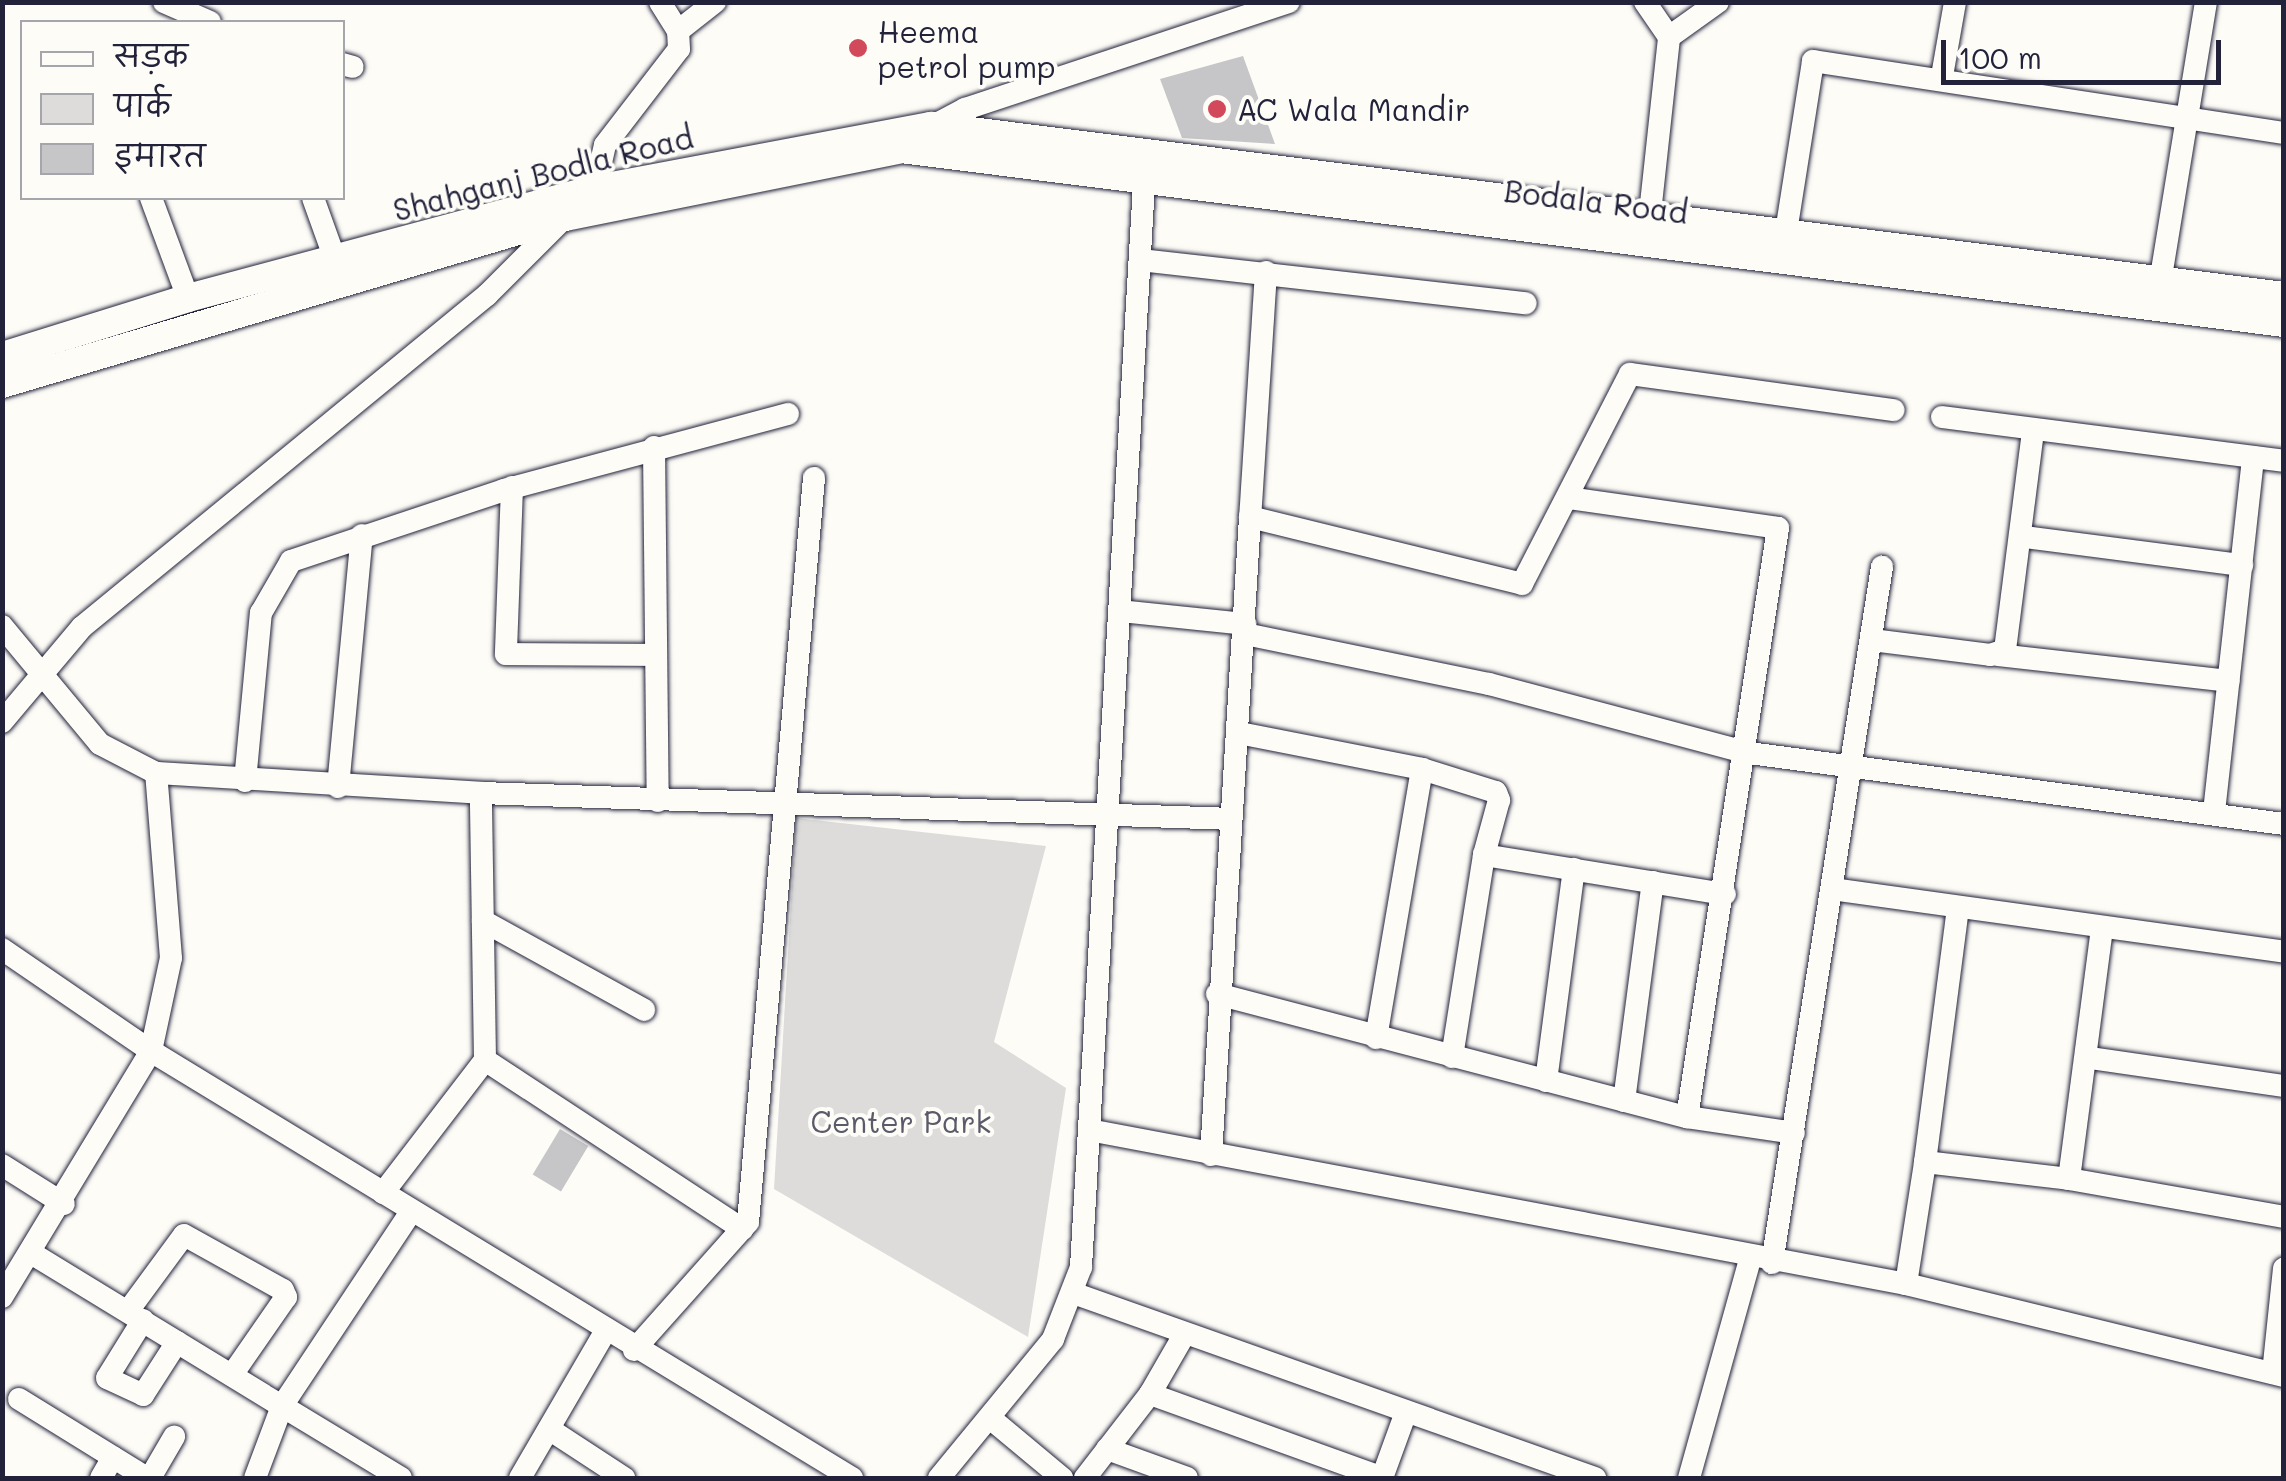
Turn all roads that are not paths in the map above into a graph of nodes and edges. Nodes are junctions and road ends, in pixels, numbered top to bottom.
1 (164, 2) edge
2 (660, 2) edge
3 (715, 2) edge
4 (1289, 2) edge
5 (1645, 2) edge
6 (1718, 2) edge
7 (1955, 2) edge
8 (2206, 2) edge
9 (1219, 13) edge
10 (205, 20) edge
11 (678, 32) junction
12 (1669, 38) junction
13 (1942, 76) junction
14 (2191, 117) junction
15 (931, 126) junction
16 (2284, 134) edge
17 (900, 149) junction
18 (1145, 165) junction
19 (152, 200) edge
20 (314, 200) edge
21 (592, 200) junction
22 (1650, 213) junction
23 (564, 217) junction
24 (1786, 232) junction
25 (335, 259) junction
26 (1140, 260) junction
27 (1266, 272) junction
28 (2158, 293) junction
29 (2284, 296) edge
30 (188, 298) junction
31 (1526, 303) dead end
32 (2284, 323) edge
33 (2, 356) edge
34 (2, 384) edge
35 (1894, 410) dead end
36 (788, 414) dead end
37 (1942, 416) dead end
38 (2034, 430) junction
39 (654, 447) junction
40 (2253, 457) junction
41 (2284, 461) edge
42 (814, 478) dead end
43 (512, 488) junction
44 (1568, 498) junction
45 (1250, 517) junction
46 (362, 535) junction
47 (2024, 536) junction
48 (2242, 565) junction
49 (1882, 567) dead end
50 (1120, 611) junction
51 (2, 626) edge
52 (1245, 629) junction
53 (1872, 640) junction
54 (656, 655) junction
55 (1998, 655) junction
56 (38, 672) junction
57 (2230, 682) junction
58 (2, 722) edge
59 (1238, 733) junction
60 (1748, 753) junction
61 (1851, 764) junction
62 (1422, 769) junction
63 (156, 774) junction
64 (245, 782) junction
65 (338, 787) junction
66 (481, 794) junction
67 (658, 801) junction
68 (788, 806) junction
69 (2214, 812) junction
70 (1110, 814) junction
71 (1232, 819) junction
72 (2284, 824) edge
73 (1484, 854) junction
74 (1574, 869) junction
75 (1654, 882) junction
76 (1832, 889) junction
77 (1725, 894) junction
78 (1958, 908) junction
79 (483, 922) junction
80 (2102, 928) junction
81 (2, 948) edge
82 (2284, 952) edge
83 (1218, 994) junction
84 (644, 1010) dead end
85 (1376, 1038) junction
86 (151, 1051) junction
87 (1452, 1057) junction
88 (2090, 1058) junction
89 (484, 1060) junction
90 (1546, 1081) junction
91 (2284, 1086) edge
92 (1624, 1101) junction
93 (1688, 1117) junction
94 (1089, 1130) junction
95 (1794, 1132) junction
96 (1211, 1154) junction
97 (1925, 1162) junction
98 (2, 1165) edge
99 (2069, 1178) junction
100 (383, 1192) junction
101 (64, 1204) junction
102 (411, 1212) junction
103 (2284, 1217) edge
104 (742, 1228) junction
105 (31, 1253) junction
106 (1761, 1261) junction
107 (2284, 1269) edge
108 (1906, 1284) junction
109 (1074, 1293) junction
110 (2, 1296) edge
111 (136, 1316) junction
112 (605, 1332) junction
113 (1184, 1334) junction
114 (178, 1342) junction
115 (634, 1350) junction
116 (232, 1375) junction
117 (2278, 1375) edge
118 (1150, 1394) junction
119 (19, 1399) dead end
120 (282, 1406) junction
121 (1406, 1412) junction
122 (990, 1418) junction
123 (550, 1430) junction
124 (174, 1438) dead end
125 (1107, 1449) junction
126 (113, 1456) junction
127 (101, 1478) edge
128 (148, 1478) edge
129 (255, 1478) edge
130 (401, 1478) edge
131 (520, 1478) edge
132 (624, 1478) edge
133 (852, 1478) edge
134 (939, 1478) edge
135 (1062, 1478) edge
136 (1085, 1478) edge
137 (1188, 1478) edge
138 (1382, 1478) edge
139 (1594, 1478) edge
140 (1689, 1478) edge

1 - 10 street
2 - 11 street
3 - 11 street
4 - 9 street
5 - 12 street
6 - 12 street
7 - 13 street
8 - 14 street
9 - 15 street
11 - 21 street
12 - 22 street
13 - 14 street
13 - 24 street
14 - 16 street
14 - 28 street
15 - 17 street
15 - 18 main road, Bodala Road
15 - 21 main road, Shahganj Bodla Road
17 - 18 main road, Bodala Road
17 - 21 main road, Shahganj Bodla Road
18 - 22 main road, Bodala Road
18 - 26 street
18 - 28 main road, Bodala Road
19 - 30 street
20 - 25 street
21 - 23 main road, Shahganj Bodla Road
21 - 25 main road, Shahganj Bodla Road
22 - 24 main road, Bodala Road
23 - 34 main road, Shahganj Bodla Road
23 - 56 street
24 - 28 main road, Bodala Road
25 - 30 main road, Shahganj Bodla Road
26 - 27 street
26 - 50 street
27 - 31 street
27 - 45 street
28 - 29 main road, Bodala Road
28 - 32 main road, Bodala Road
30 - 33 main road, Shahganj Bodla Road
35 - 44 street
36 - 39 street
37 - 38 street
38 - 40 street
38 - 47 street
39 - 43 street
39 - 54 street
40 - 41 street
40 - 48 street
42 - 68 street
43 - 46 street
43 - 54 street
44 - 45 street
44 - 60 street
45 - 52 street
46 - 64 street
46 - 65 street
47 - 48 street
47 - 55 street
48 - 57 street
49 - 53 street
50 - 52 street
50 - 70 street
51 - 56 street
52 - 59 street
52 - 60 street
53 - 55 street
53 - 61 street
54 - 67 street
55 - 57 street
56 - 58 street
56 - 63 street
57 - 69 street
59 - 62 street
59 - 71 street
60 - 61 street
60 - 77 street
61 - 69 street
61 - 76 street
62 - 73 street
62 - 85 street
63 - 64 street
63 - 86 street
64 - 65 street
65 - 66 street
66 - 67 street
66 - 79 street
67 - 68 street
68 - 70 street
68 - 104 street
69 - 72 street
70 - 71 street
70 - 94 street
71 - 83 street
73 - 74 street
73 - 87 street
74 - 75 street
74 - 90 street
75 - 77 street
75 - 92 street
76 - 78 street
76 - 95 street
77 - 93 street
78 - 80 street
78 - 97 street
79 - 84 street
79 - 89 street
80 - 82 street
80 - 88 street
81 - 86 street
83 - 85 street
83 - 96 street
85 - 87 street
86 - 100 street
86 - 101 street
87 - 90 street
88 - 91 street
88 - 99 street
89 - 100 street
89 - 104 street
90 - 92 street
92 - 93 street
93 - 95 street
94 - 96 street
94 - 109 street
95 - 106 street
96 - 106 street
97 - 99 street
97 - 108 street
98 - 101 street
99 - 103 street
100 - 102 street
101 - 105 street
102 - 112 street
102 - 120 street
104 - 115 street
105 - 110 street
105 - 111 street
106 - 108 street
106 - 140 street
107 - 117 street
108 - 117 street
109 - 113 street
109 - 122 street
111 - 114 street
111 - 114 street
111 - 116 street
112 - 115 street
112 - 123 street
113 - 118 street
113 - 121 street
114 - 116 street
115 - 133 street
116 - 120 street
118 - 125 street
118 - 138 street
119 - 126 street
120 - 129 street
120 - 130 street
121 - 138 street
121 - 139 street
122 - 134 street
122 - 135 street
123 - 131 street
123 - 132 street
124 - 128 street
125 - 136 street
125 - 137 street
126 - 127 street
126 - 128 street

